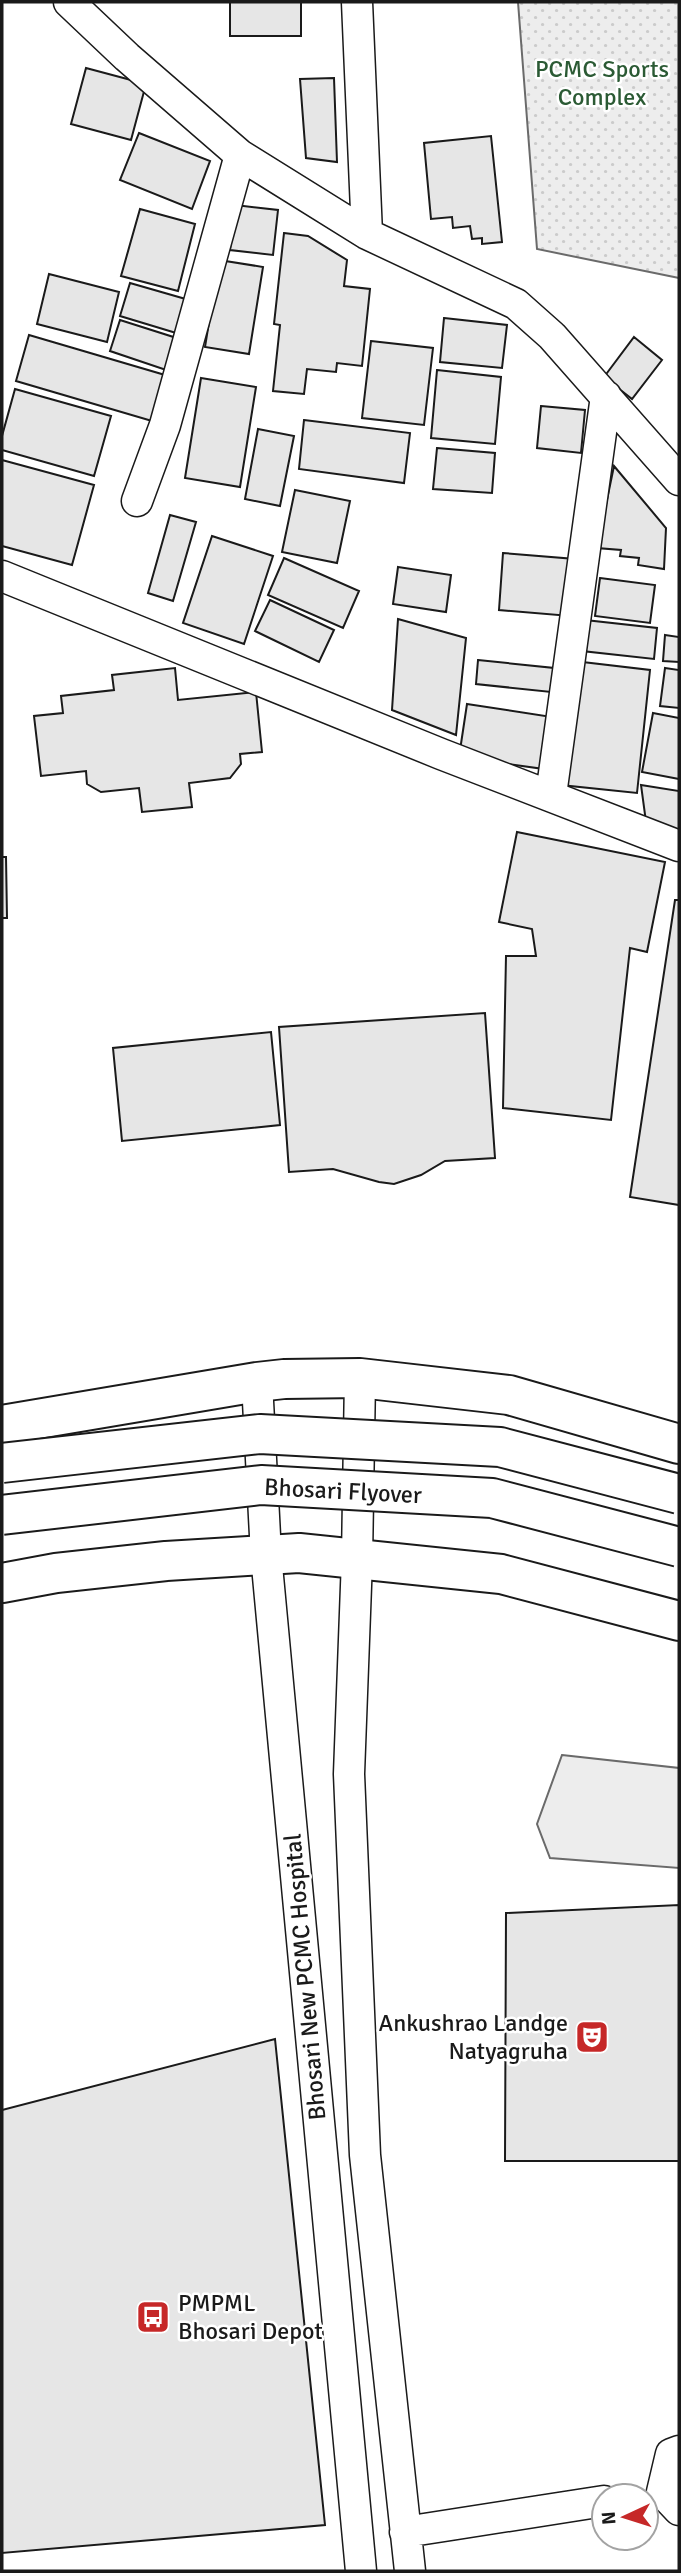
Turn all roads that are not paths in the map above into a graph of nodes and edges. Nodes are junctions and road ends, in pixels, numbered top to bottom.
1 (69, 2) edge
2 (358, 2) edge
3 (240, 155) junction
4 (367, 234) junction
5 (606, 396) junction
6 (679, 480) edge
7 (137, 501) dead end
8 (2, 576) edge
9 (551, 794) junction
10 (679, 846) edge
11 (360, 1378) junction
12 (257, 1382) junction
13 (2, 1424) edge
14 (679, 1444) edge
15 (2, 1464) edge
16 (679, 1494) edge
17 (2, 1515) edge
18 (679, 1546) edge
19 (266, 1555) junction
20 (357, 1559) junction
21 (2, 1583) edge
22 (679, 1621) edge
23 (679, 2451) edge
24 (660, 2492) edge
25 (590, 2503) edge
26 (405, 2532) junction
27 (362, 2571) edge
28 (410, 2571) edge

1 - 3 street
2 - 4 street
3 - 4 street
3 - 7 street
4 - 5 street
5 - 6 street
5 - 9 street
8 - 9 street
9 - 10 street
11 - 12 main road
11 - 14 main road
11 - 20 street, Bhosari New PCMC Hospital
12 - 13 main road
12 - 19 street, Bhosari New PCMC Hospital
15 - 16 main road, bridge
17 - 18 main road, Bhosari Flyover, bridge
19 - 20 main road
19 - 21 main road
19 - 27 street, Bhosari New PCMC Hospital
20 - 22 main road
20 - 26 street, Bhosari New PCMC Hospital
23 - 24 street
25 - 26 street
26 - 28 street, Bhosari New PCMC Hospital

